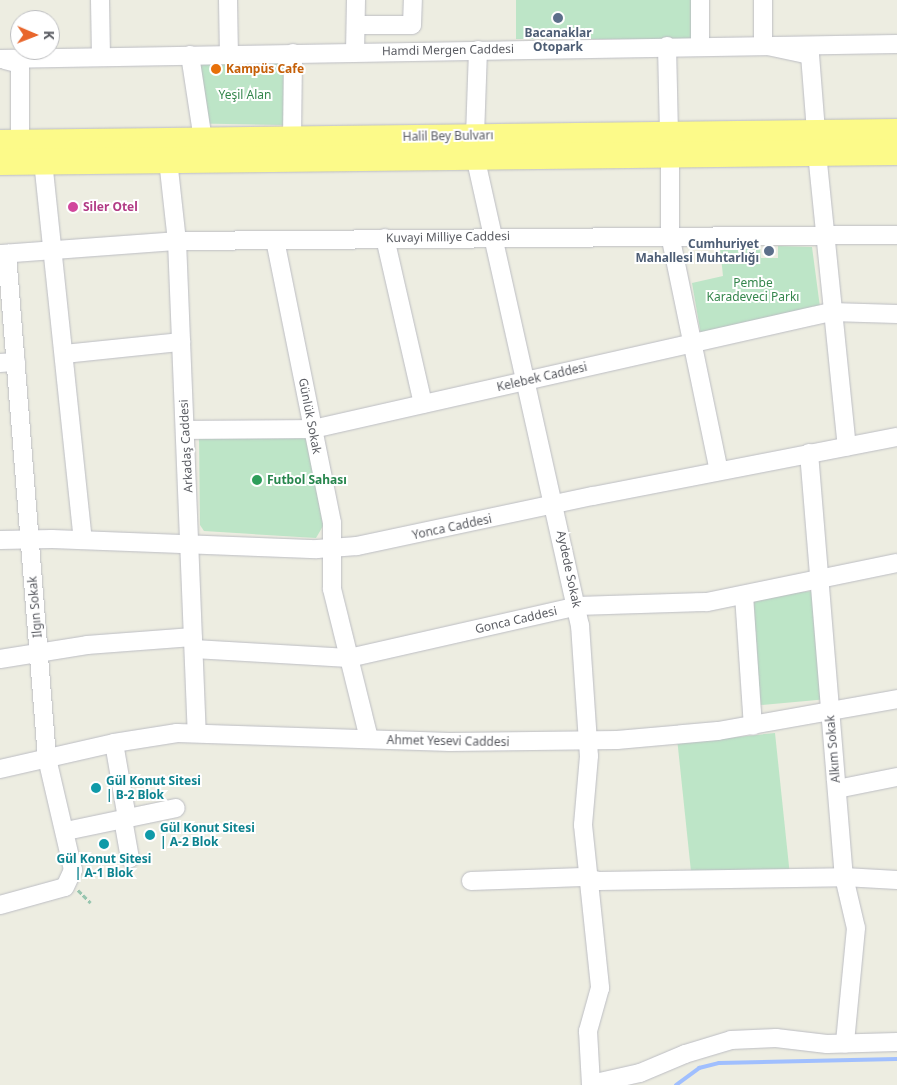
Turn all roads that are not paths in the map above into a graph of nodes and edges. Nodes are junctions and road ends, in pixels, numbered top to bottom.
1 (100, 0) edge
2 (228, 0) edge
3 (356, 0) edge
4 (413, 0) edge
5 (700, 0) edge
6 (763, 0) edge
7 (356, 25) junction
8 (897, 44) edge
9 (763, 45) junction
10 (667, 46) junction
11 (700, 46) junction
12 (478, 50) junction
13 (356, 52) junction
14 (293, 53) junction
15 (229, 54) junction
16 (190, 55) junction
17 (101, 57) junction
18 (0, 59) edge
19 (897, 132) edge
20 (292, 138) junction
21 (202, 140) junction
22 (816, 142) junction
23 (10, 143) edge
24 (670, 144) junction
25 (475, 146) junction
26 (897, 152) edge
27 (168, 160) junction
28 (44, 161) junction
29 (0, 162) edge
30 (823, 234) junction
31 (670, 235) junction
32 (897, 235) edge
33 (493, 236) junction
34 (385, 238) junction
35 (275, 240) junction
36 (176, 241) junction
37 (53, 250) junction
38 (4, 254) edge
39 (832, 312) junction
40 (897, 314) edge
41 (181, 342) junction
42 (692, 344) junction
43 (64, 354) junction
44 (8, 362) edge
45 (526, 381) junction
46 (423, 404) junction
47 (313, 429) junction
48 (185, 430) junction
49 (897, 437) edge
50 (846, 446) junction
51 (809, 453) junction
52 (718, 471) junction
53 (554, 504) junction
54 (0, 540) edge
55 (29, 540) junction
56 (83, 540) junction
57 (190, 544) junction
58 (334, 548) junction
59 (897, 563) edge
60 (819, 579) junction
61 (744, 595) junction
62 (577, 606) junction
63 (193, 643) junction
64 (38, 653) junction
65 (350, 658) junction
66 (0, 659) edge
67 (897, 699) edge
68 (830, 713) junction
69 (753, 726) junction
70 (197, 732) junction
71 (369, 739) junction
72 (588, 741) junction
73 (114, 743) junction
74 (47, 758) junction
75 (0, 769) edge
76 (897, 777) edge
77 (837, 789) junction
78 (176, 808) dead end
79 (125, 819) junction
80 (66, 831) junction
81 (130, 858) dead end
82 (844, 877) junction
83 (589, 878) junction
84 (471, 880) dead end
85 (897, 880) edge
86 (0, 905) edge
87 (897, 1042) edge
88 (845, 1044) junction

1 - 17 street
2 - 15 street
3 - 7 street
4 - 7 street
5 - 11 street
6 - 9 street
7 - 13 street
8 - 9 street, Hamdi Mergen Caddesi
9 - 11 street, Hamdi Mergen Caddesi
9 - 22 street
10 - 11 street, Hamdi Mergen Caddesi
10 - 12 street, Hamdi Mergen Caddesi
10 - 24 street
12 - 13 street, Hamdi Mergen Caddesi
12 - 25 street, Aydede Sokak
13 - 14 street, Hamdi Mergen Caddesi
14 - 15 street, Hamdi Mergen Caddesi
14 - 20 street
15 - 16 street, Hamdi Mergen Caddesi
16 - 17 street, Hamdi Mergen Caddesi
16 - 21 street
17 - 18 street, Hamdi Mergen Caddesi
18 - 23 street
19 - 22 highway, Halil Bey Bulvarı
20 - 21 highway, Halil Bey Bulvarı
20 - 25 highway, Halil Bey Bulvarı
21 - 23 highway, Halil Bey Bulvarı
22 - 24 highway, Halil Bey Bulvarı
22 - 26 highway, Halil Bey Bulvarı
22 - 30 street
24 - 25 highway, Halil Bey Bulvarı
24 - 31 street
25 - 27 highway, Halil Bey Bulvarı
25 - 33 street, Aydede Sokak
27 - 28 highway, Halil Bey Bulvarı
27 - 36 street, Arkadaş Caddesi
28 - 29 highway, Halil Bey Bulvarı
28 - 37 street
30 - 31 street, Kuvayi Milliye Caddesi
30 - 32 street, Kuvayi Milliye Caddesi
30 - 39 street
31 - 33 street, Kuvayi Milliye Caddesi
31 - 42 street
33 - 34 street, Kuvayi Milliye Caddesi
33 - 45 street, Aydede Sokak
34 - 35 street, Kuvayi Milliye Caddesi
34 - 46 street
35 - 36 street, Kuvayi Milliye Caddesi
35 - 47 street, Günlük Sokak
36 - 37 street, Kuvayi Milliye Caddesi
36 - 41 street, Arkadaş Caddesi
37 - 38 street, Kuvayi Milliye Caddesi
37 - 43 street
38 - 44 street, Ilgın Sokak
39 - 40 street, Kelebek Caddesi
39 - 42 street, Kelebek Caddesi
39 - 50 street
41 - 43 street
41 - 48 street, Arkadaş Caddesi
42 - 45 street, Kelebek Caddesi
42 - 52 street
43 - 56 street
44 - 55 street, Ilgın Sokak
45 - 46 street, Kelebek Caddesi
45 - 53 street, Aydede Sokak
46 - 47 street, Kelebek Caddesi
47 - 48 street, Kelebek Caddesi
47 - 58 street, Günlük Sokak
48 - 57 street, Arkadaş Caddesi
49 - 50 street, Yonca Caddesi
50 - 51 street, Yonca Caddesi
51 - 52 street, Yonca Caddesi
51 - 60 street, Alkım Sokak
52 - 53 street, Yonca Caddesi
53 - 58 street, Yonca Caddesi
53 - 62 street, Aydede Sokak
54 - 55 street, Yonca Caddesi
55 - 56 street, Yonca Caddesi
55 - 64 street, Ilgın Sokak
56 - 57 street, Yonca Caddesi
57 - 58 street, Yonca Caddesi
57 - 63 street, Arkadaş Caddesi
58 - 65 street, Günlük Sokak
59 - 60 street, Gonca Caddesi
60 - 61 street, Gonca Caddesi
60 - 68 street, Alkım Sokak
61 - 62 street, Gonca Caddesi
61 - 69 street
62 - 65 street, Gonca Caddesi
62 - 72 street, Aydede Sokak
63 - 64 street, Gonca Caddesi
63 - 65 street, Gonca Caddesi
63 - 70 street, Arkadaş Caddesi
64 - 66 street, Gonca Caddesi
64 - 74 street, Ilgın Sokak
65 - 71 street, Günlük Sokak
67 - 68 street, Ahmet Yesevi Caddesi
68 - 69 street, Ahmet Yesevi Caddesi
68 - 77 street, Alkım Sokak
69 - 72 street, Ahmet Yesevi Caddesi
70 - 71 street, Ahmet Yesevi Caddesi
70 - 73 street, Ahmet Yesevi Caddesi
71 - 72 street, Ahmet Yesevi Caddesi
72 - 83 street, Aydede Sokak
73 - 74 street, Ahmet Yesevi Caddesi
73 - 79 street
74 - 75 street, Ahmet Yesevi Caddesi
74 - 80 street, Ilgın Sokak
76 - 77 street
77 - 82 street, Alkım Sokak
78 - 79 street
79 - 80 street
79 - 81 street
80 - 86 street, Ilgın Sokak
82 - 83 street
82 - 85 street
82 - 88 street, Alkım Sokak
83 - 84 street
83 - 88 street, Aydede Sokak
87 - 88 street

